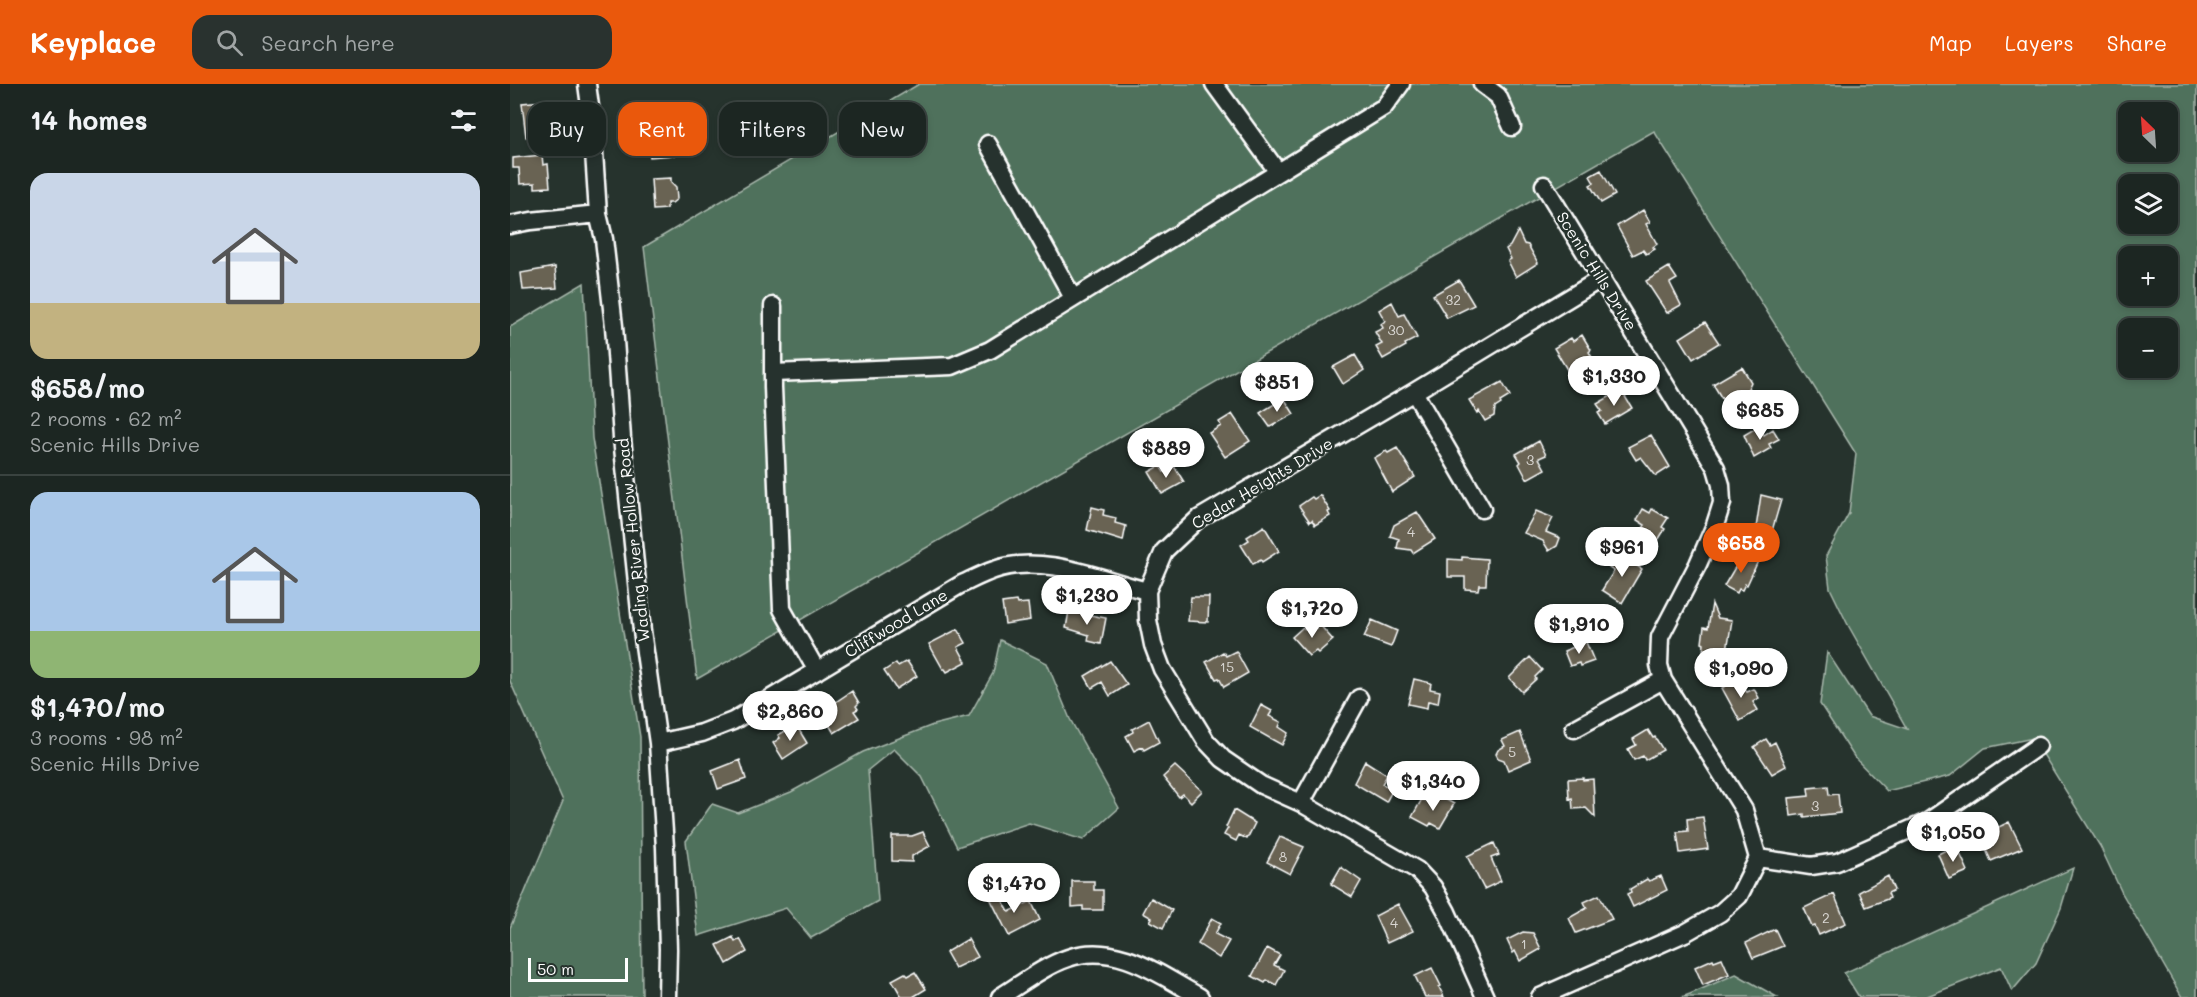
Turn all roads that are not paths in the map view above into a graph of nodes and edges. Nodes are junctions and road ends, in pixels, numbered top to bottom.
1 (587, 84) edge
2 (1214, 84) edge
3 (1401, 84) edge
4 (1482, 84) edge
5 (1512, 127) dead end
6 (988, 144) dead end
7 (1278, 172) junction
8 (1544, 185) dead end
9 (598, 214) junction
10 (510, 225) edge
11 (1602, 278) junction
12 (1073, 298) junction
13 (773, 306) dead end
14 (773, 373) junction
15 (1414, 392) junction
16 (1482, 509) dead end
17 (1147, 591) junction
18 (817, 671) junction
19 (1663, 680) junction
20 (1359, 699) dead end
21 (1574, 729) dead end
22 (658, 743) junction
23 (2038, 746) dead end
24 (1300, 803) junction
25 (1758, 858) junction
26 (667, 997) edge
27 (1000, 997) edge
28 (1200, 997) edge
29 (1485, 997) edge
30 (1540, 997) edge

1 - 9 street, Wading River Hollow Road
2 - 7 street
3 - 7 street
4 - 5 street
6 - 12 street
7 - 12 street
8 - 11 street, Scenic Hills Drive
9 - 10 street
9 - 22 street, Wading River Hollow Road
11 - 15 street, Cedar Heights Drive
11 - 19 street, Scenic Hills Drive
12 - 14 street
13 - 14 street
14 - 18 street
15 - 16 street
15 - 17 street, Cedar Heights Drive
17 - 18 street, Cliffwood Lane
17 - 24 street, Cedar Heights Drive
18 - 22 street, Cliffwood Lane
19 - 21 street
19 - 25 street, Scenic Hills Drive
20 - 24 street
22 - 26 street, Wading River Hollow Road
23 - 25 street
24 - 29 street, Cedar Heights Drive
25 - 30 street
27 - 28 street

